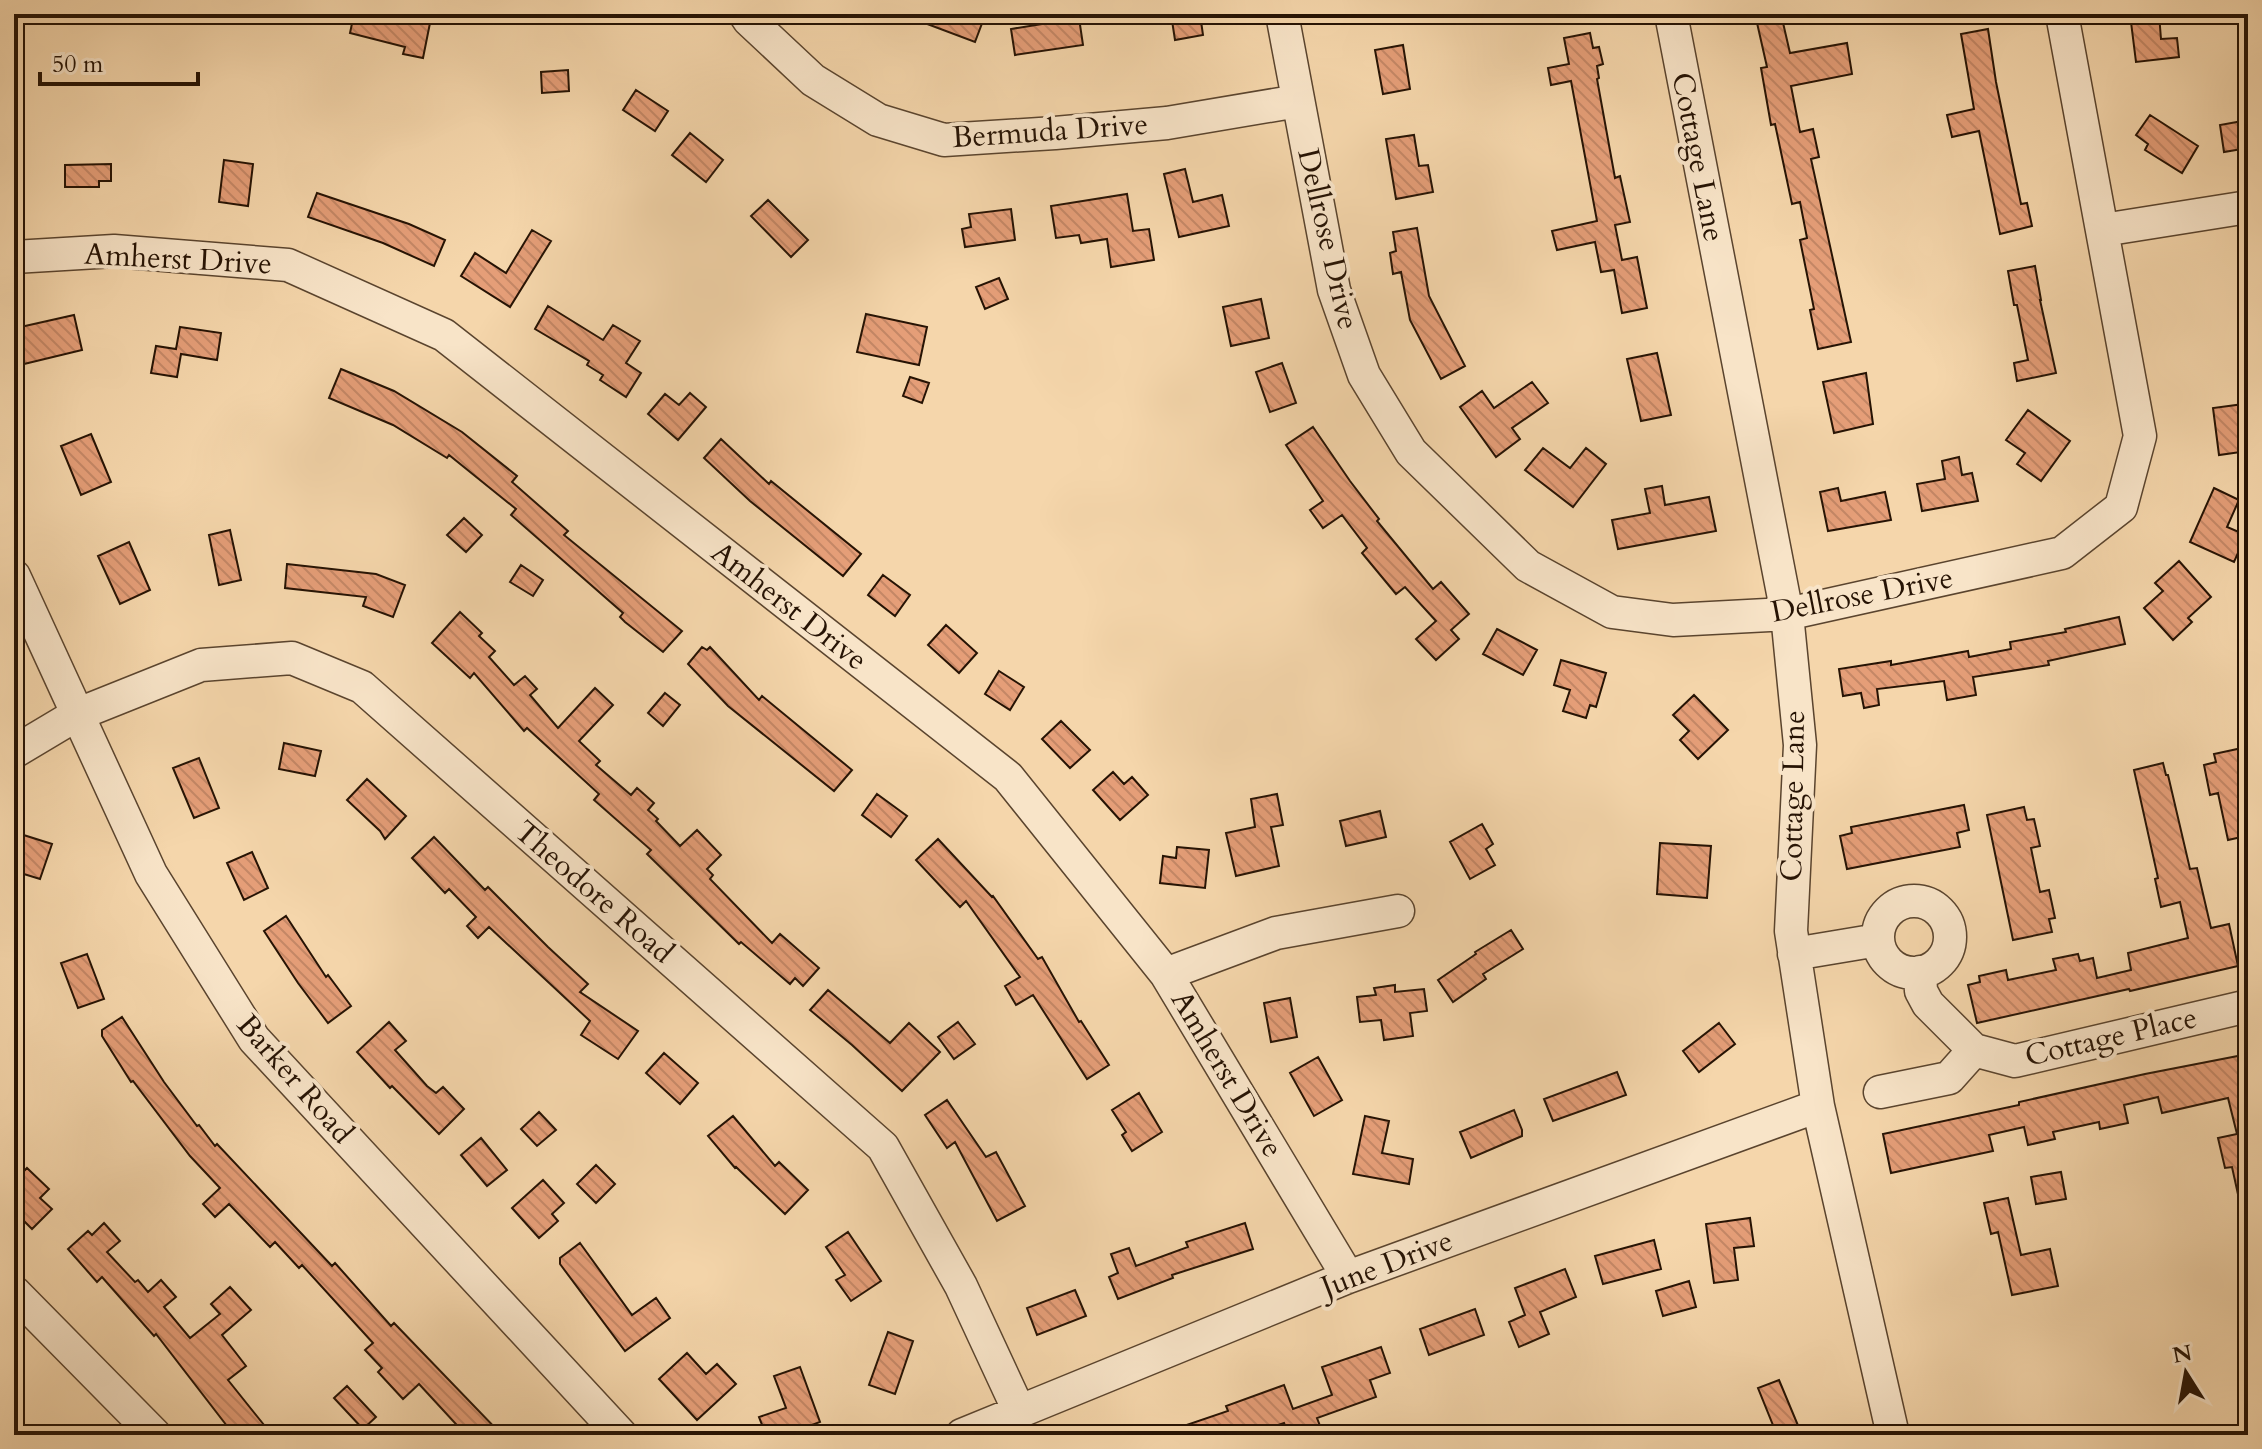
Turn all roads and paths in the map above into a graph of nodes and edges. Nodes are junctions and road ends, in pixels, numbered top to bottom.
1 (745, 14) edge
2 (1282, 14) edge
3 (1671, 14) edge
4 (2062, 14) edge
5 (1298, 101) junction
6 (2248, 207) edge
7 (2103, 230) junction
8 (14, 257) edge
9 (14, 576) edge
10 (1787, 614) junction
11 (76, 715) junction
12 (14, 752) edge
13 (1398, 911) dead end
14 (1878, 940) junction
15 (1794, 954) junction
16 (1920, 972) junction
17 (1166, 974) junction
18 (2248, 1006) edge
19 (1974, 1050) junction
20 (1880, 1092) dead end
21 (1818, 1106) junction
22 (1348, 1277) junction
23 (14, 1292) edge
24 (1019, 1411) junction
25 (155, 1435) edge
26 (621, 1435) edge
27 (962, 1435) edge
28 (1893, 1435) edge

1 - 5 street, Bermuda Drive
2 - 5 street, Dellrose Drive
3 - 10 street, Cottage Lane
4 - 7 street, Dellrose Drive
5 - 10 street, Dellrose Drive
6 - 7 street
7 - 10 street, Dellrose Drive
8 - 17 street, Amherst Drive
9 - 11 street, Barker Road
10 - 15 street, Cottage Lane
11 - 12 street, Theodore Road
11 - 24 street, Theodore Road
11 - 26 street, Barker Road
13 - 17 street
14 - 15 street
14 - 16 street
14 - 16 street
15 - 21 street, Cottage Lane
16 - 19 street, Cottage Place
17 - 22 street, Amherst Drive
18 - 19 street, Cottage Place
19 - 20 street
21 - 22 street, June Drive
21 - 28 street, Cottage Lane
22 - 24 street, June Drive
23 - 25 street
24 - 27 street, June Drive

